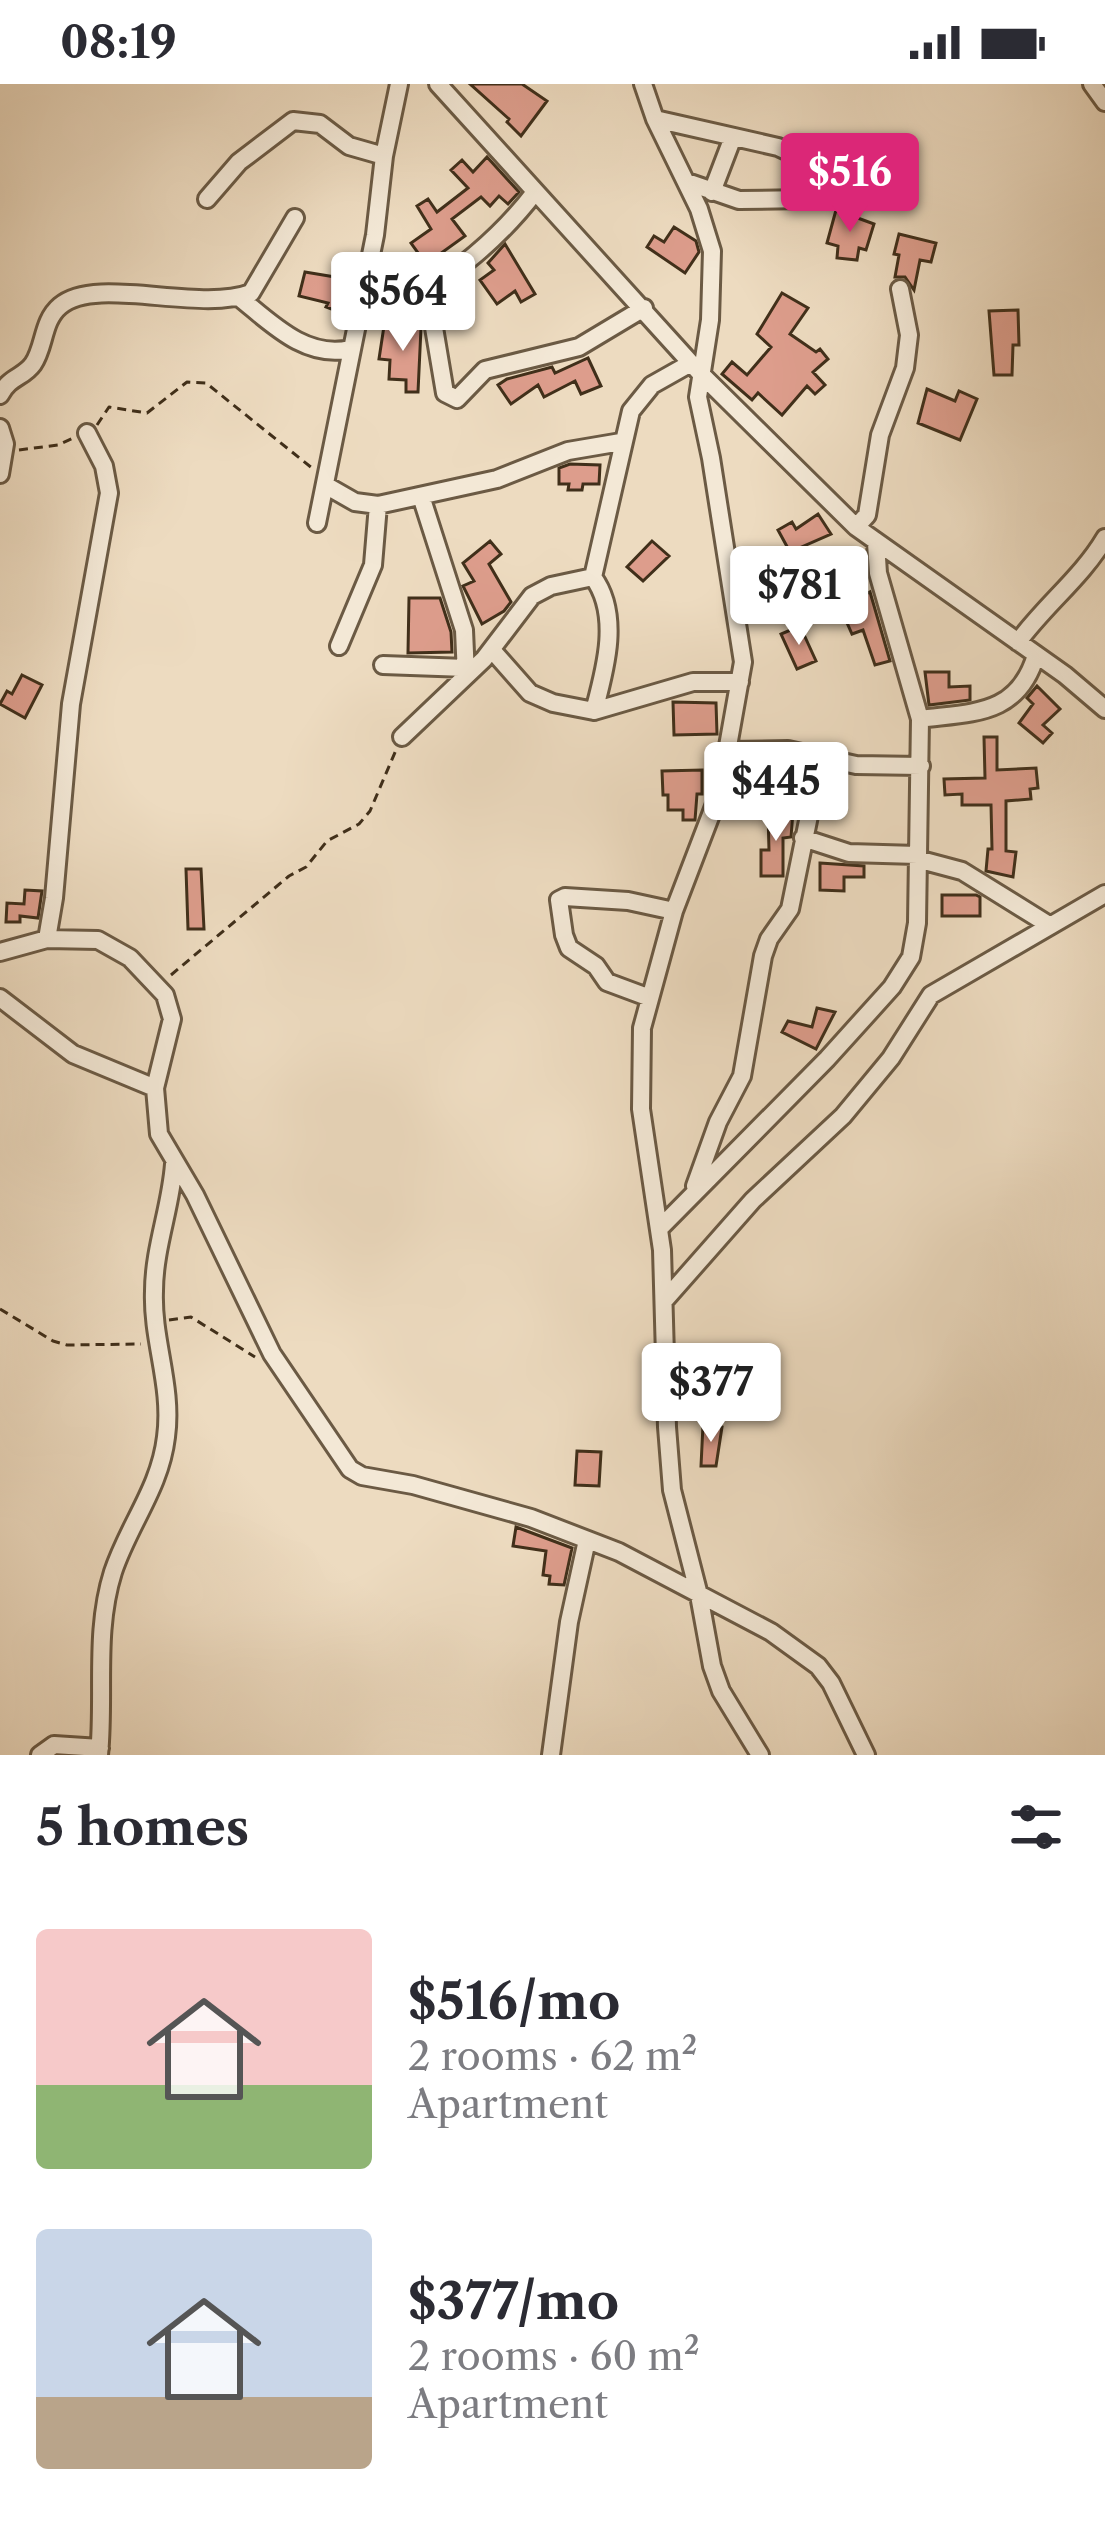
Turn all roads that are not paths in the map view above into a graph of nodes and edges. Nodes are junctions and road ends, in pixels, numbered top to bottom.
1 (399, 84) edge
2 (438, 84) edge
3 (643, 84) edge
4 (1092, 84) edge
5 (1105, 102) edge
6 (655, 119) junction
7 (733, 137) junction
8 (384, 156) junction
9 (823, 161) dead end
10 (687, 182) junction
11 (535, 191) junction
12 (712, 192) junction
13 (207, 199) dead end
14 (807, 199) dead end
15 (295, 218) dead end
16 (427, 286) junction
17 (365, 287) junction
18 (901, 290) dead end
19 (240, 298) junction
20 (644, 308) junction
21 (350, 349) junction
22 (695, 368) junction
23 (0, 395) edge
24 (0, 428) edge
25 (87, 433) road end
26 (621, 442) junction
27 (2, 459) edge
28 (0, 474) edge
29 (327, 482) junction
30 (421, 496) junction
31 (378, 505) junction
32 (317, 523) dead end
33 (856, 527) junction
34 (1105, 538) edge
35 (876, 543) junction
36 (593, 578) junction
37 (1018, 642) junction
38 (339, 646) dead end
39 (492, 650) junction
40 (1036, 655) junction
41 (383, 665) dead end
42 (466, 672) junction
43 (740, 682) junction
44 (1105, 709) edge
45 (594, 711) junction
46 (920, 719) junction
47 (401, 737) road end
48 (730, 751) junction
49 (821, 757) junction
50 (920, 766) junction
51 (803, 838) junction
52 (916, 857) junction
53 (1105, 894) edge
54 (674, 911) junction
55 (1049, 925) junction
56 (47, 939) junction
57 (0, 952) edge
58 (0, 998) edge
59 (650, 998) junction
60 (155, 1088) junction
61 (174, 1164) junction
62 (692, 1192) junction
63 (660, 1228) junction
64 (664, 1301) junction
65 (587, 1540) junction
66 (699, 1595) junction
67 (99, 1752) edge
68 (40, 1755) edge
69 (551, 1755) edge
70 (760, 1755) edge
71 (866, 1755) edge

1 - 8 street
2 - 11 street
3 - 6 street
4 - 5 street
6 - 7 street
6 - 10 street
7 - 9 street
7 - 12 street
8 - 13 street
8 - 17 street
10 - 12 street
10 - 22 street
11 - 16 street
11 - 20 street
12 - 14 street
15 - 19 street
16 - 17 street
16 - 20 street
17 - 21 street
18 - 33 street
19 - 21 street
19 - 23 street
20 - 22 street
21 - 29 street
22 - 26 street
22 - 33 street
22 - 43 street
24 - 27 street
25 - 56 street
26 - 30 street
26 - 36 street
27 - 28 street
29 - 31 street
29 - 32 street
30 - 31 street
30 - 42 street
31 - 38 street
33 - 35 street
34 - 37 street
35 - 37 street
35 - 46 street
36 - 39 street
36 - 45 street
37 - 40 street
39 - 42 street
39 - 45 street
40 - 44 street
40 - 46 street
41 - 42 street
42 - 47 street
43 - 45 street
43 - 48 street
46 - 50 street
48 - 49 street
48 - 54 street
49 - 50 street
49 - 51 street
50 - 52 street
51 - 52 street
51 - 62 street
52 - 55 street
52 - 62 street
53 - 55 street
54 - 59 street
54 - 59 street
55 - 64 street
56 - 57 street
56 - 60 street
58 - 60 street
59 - 63 street
60 - 61 street
61 - 65 street
61 - 67 street
62 - 63 street
63 - 64 street
64 - 66 street
65 - 66 street
65 - 69 street
66 - 70 street
66 - 71 street
67 - 68 street

